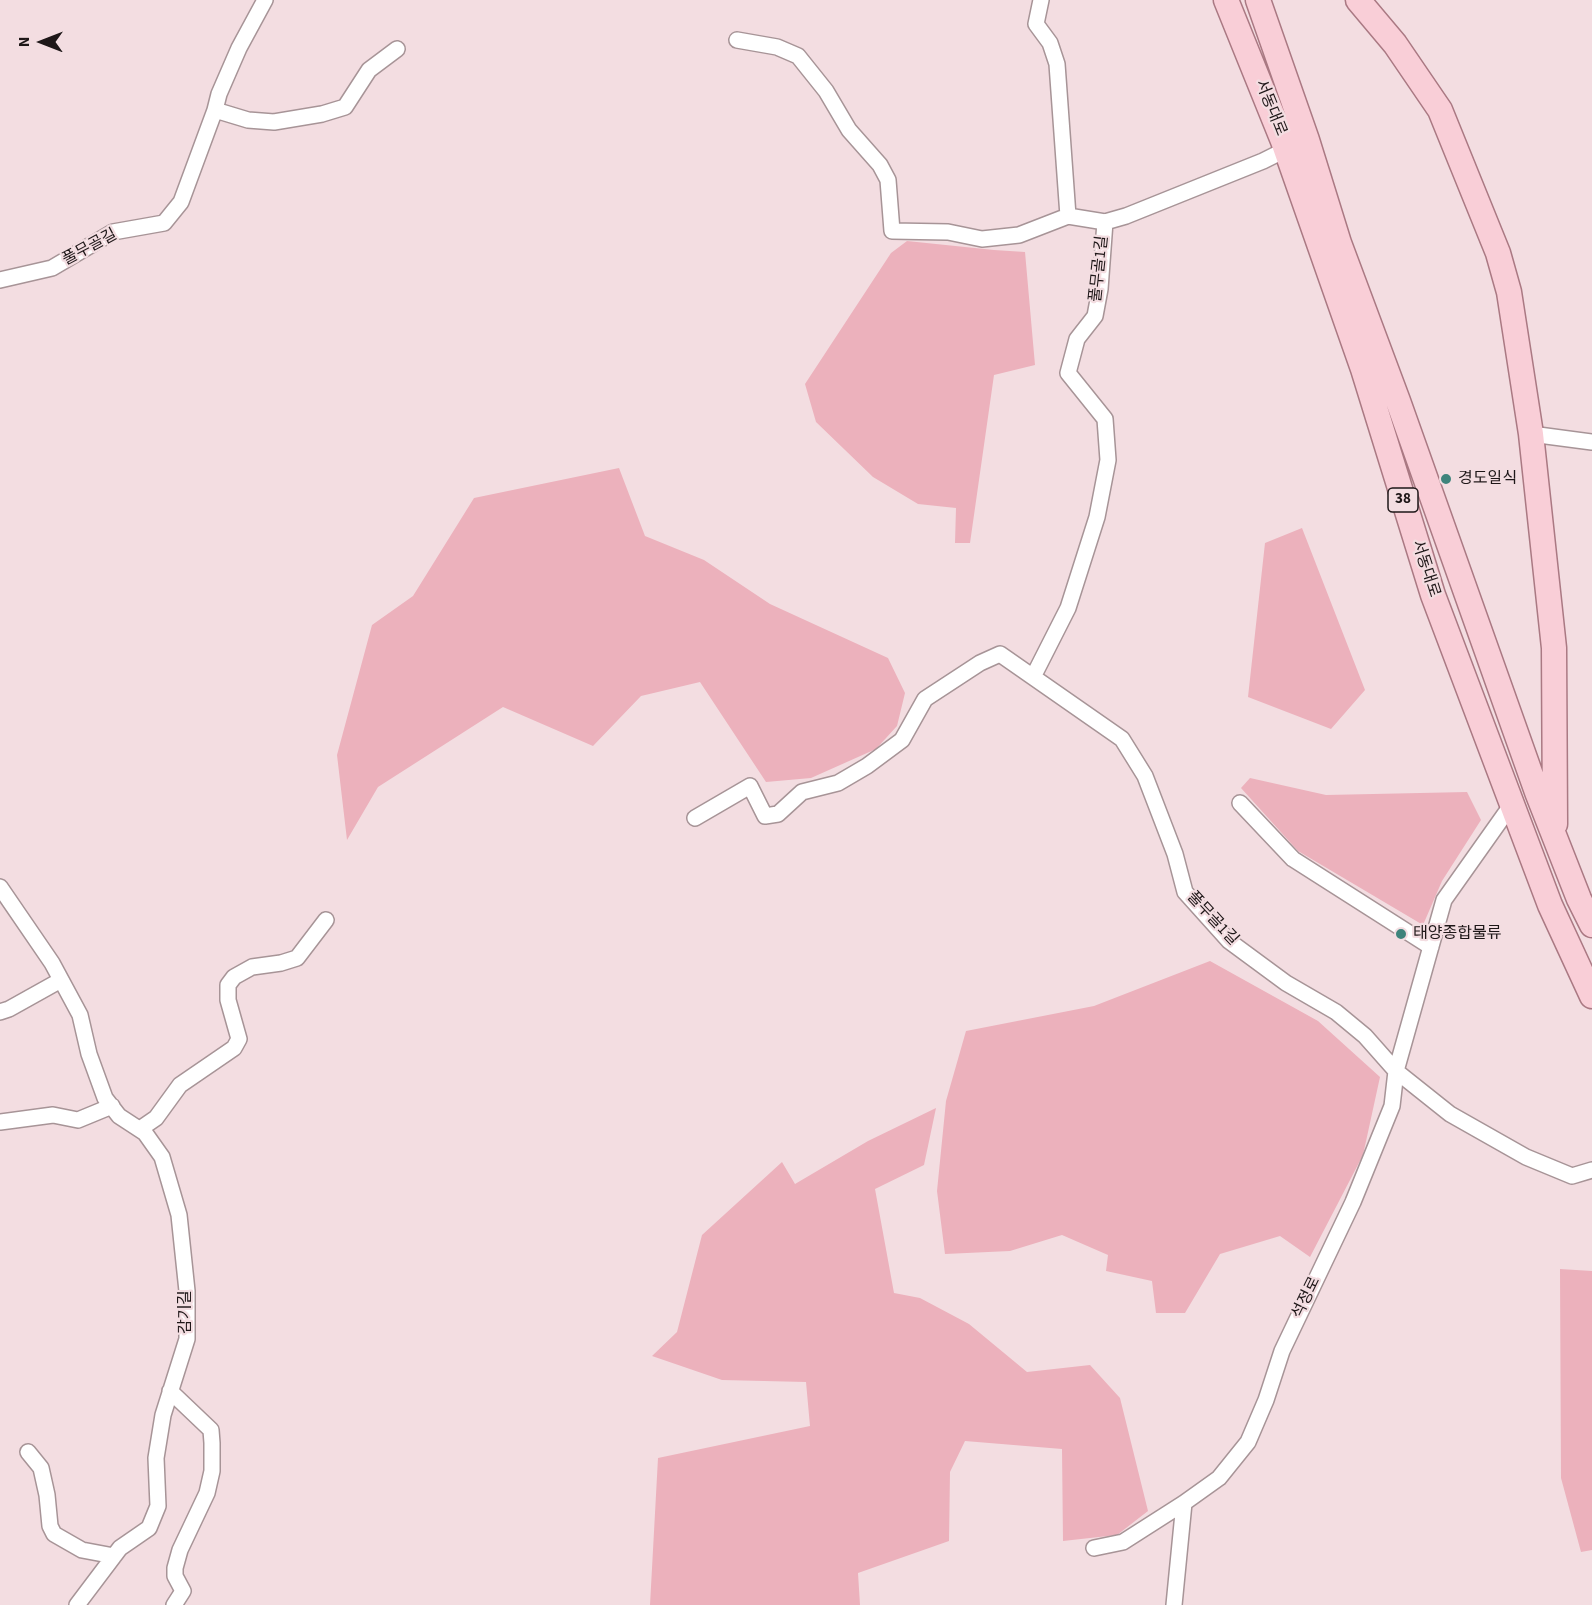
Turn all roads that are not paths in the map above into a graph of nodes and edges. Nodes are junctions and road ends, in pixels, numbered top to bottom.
1 (265, 0) edge
2 (1041, 0) edge
3 (1226, 0) edge
4 (1258, 0) edge
5 (1358, 0) edge
6 (737, 40) dead end
7 (397, 49) dead end
8 (215, 110) junction
9 (1297, 145) junction
10 (1068, 216) junction
11 (1105, 222) junction
12 (0, 280) edge
13 (1531, 434) junction
14 (1592, 442) edge
15 (1033, 677) junction
16 (1240, 803) dead end
17 (1512, 804) junction
18 (694, 818) dead end
19 (1555, 839) junction
20 (0, 887) edge
21 (326, 920) dead end
22 (1592, 926) edge
23 (1431, 947) junction
24 (61, 980) junction
25 (1592, 996) edge
26 (0, 1012) edge
27 (1396, 1071) junction
28 (112, 1106) junction
29 (0, 1122) edge
30 (140, 1130) junction
31 (1592, 1170) edge
32 (171, 1391) junction
33 (28, 1452) dead end
34 (1184, 1503) junction
35 (1094, 1548) dead end
36 (114, 1556) junction
37 (77, 1605) edge
38 (174, 1605) edge
39 (1174, 1605) edge

1 - 8 street, 풀무골길
2 - 10 street
3 - 9 main road, 서동대로 / 38
4 - 9 main road, 서동대로 / 38
5 - 13 main road, 서동대로
6 - 10 street
7 - 8 street
8 - 12 street, 풀무골길
9 - 11 street, 풀무골1길
9 - 17 main road, 서동대로 / 38
9 - 19 main road, 서동대로 / 38
10 - 11 street, 풀무골1길
11 - 15 street, 풀무골1길
13 - 14 street
13 - 19 main road, 서동대로
15 - 18 street, 풀무골1길
15 - 27 street, 풀무골1길
16 - 23 street
17 - 23 street
17 - 25 main road, 서동대로 / 38
19 - 22 main road, 서동대로 / 38
20 - 24 street, 감기길
21 - 30 street
23 - 27 street
24 - 26 street
24 - 28 street, 감기길
27 - 31 street, 풀무골1길
27 - 34 street, 석정로
28 - 29 street
28 - 30 street, 감기길
30 - 32 street, 감기길
32 - 36 street, 감기길
32 - 38 street
33 - 36 street
34 - 35 street, 석정로
34 - 39 street
36 - 37 street, 감기길

